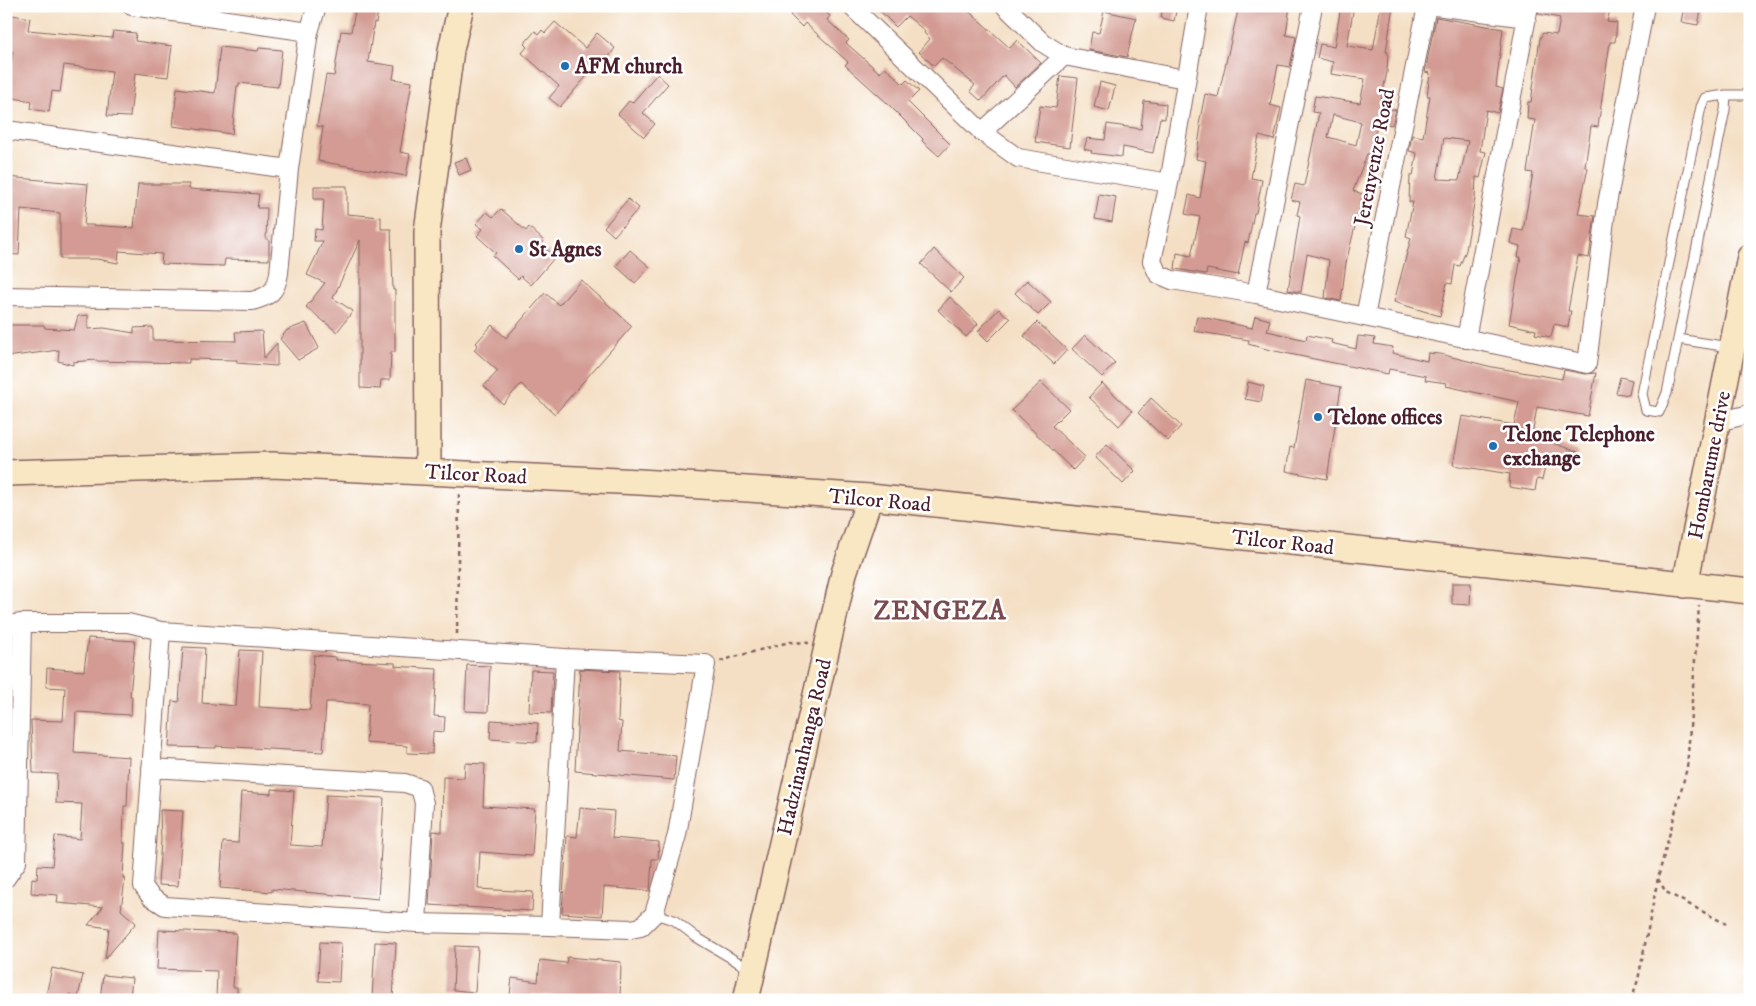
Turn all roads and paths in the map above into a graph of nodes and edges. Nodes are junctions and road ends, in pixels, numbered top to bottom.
1 (132, 6) edge
2 (317, 6) edge
3 (461, 6) edge
4 (851, 6) edge
5 (1005, 6) edge
6 (1199, 6) edge
7 (1312, 6) edge
8 (1427, 6) edge
9 (1435, 6) edge
10 (1645, 6) edge
11 (1528, 12) edge
12 (309, 32) junction
13 (1064, 56) junction
14 (1185, 79) junction
15 (1726, 95) junction
16 (1750, 95) edge
17 (6, 130) edge
18 (982, 132) junction
19 (289, 169) junction
20 (1169, 183) junction
21 (1750, 257) edge
22 (1256, 294) junction
23 (6, 296) edge
24 (1365, 317) junction
25 (1466, 339) junction
26 (1678, 339) junction
27 (1732, 348) junction
28 (1750, 414) edge
29 (1717, 422) junction
30 (428, 472) junction
31 (6, 473) edge
32 (460, 473) junction
33 (870, 498) junction
34 (1693, 586) junction
35 (1750, 591) edge
36 (14, 624) edge
37 (160, 631) junction
38 (828, 644) junction
39 (456, 651) junction
40 (565, 658) junction
41 (706, 664) junction
42 (151, 768) junction
43 (6, 878) edge
44 (1658, 878) junction
45 (654, 914) junction
46 (417, 923) junction
47 (1726, 924) dead end
48 (550, 926) junction
49 (753, 971) junction
50 (746, 1000) edge
51 (1631, 1000) edge

1 - 12 street
2 - 12 street
3 - 30 street
4 - 18 street
5 - 13 street
6 - 14 street
7 - 22 street
8 - 24 street, Jerenyenze Road
9 - 11 street
10 - 25 street
11 - 25 street
12 - 19 street
13 - 14 street
13 - 18 street
14 - 20 street
15 - 16 lane
15 - 26 lane
15 - 26 lane
17 - 19 street
18 - 20 street
19 - 23 street
20 - 22 street
21 - 27 street, Hombarume drive
22 - 24 street
24 - 25 street
26 - 27 lane
27 - 29 street, Hombarume drive
28 - 29 street
29 - 34 street, Hombarume drive
30 - 31 street, Tilcor Road
30 - 32 street, Tilcor Road
32 - 33 street, Tilcor Road
32 - 39 path
33 - 34 street, Tilcor Road
33 - 38 street, Hadzinanhanga Road
34 - 35 street, Tilcor Road
34 - 44 path
36 - 37 street
36 - 43 street
37 - 39 street
37 - 42 street
38 - 41 path
38 - 49 street, Hadzinanhanga Road
39 - 40 street
40 - 41 street
40 - 48 street
41 - 45 street
42 - 46 street
42 - 46 street
44 - 47 path
44 - 51 path
45 - 48 street
45 - 49 lane
46 - 48 street
49 - 50 street, Hadzinanhanga Road

